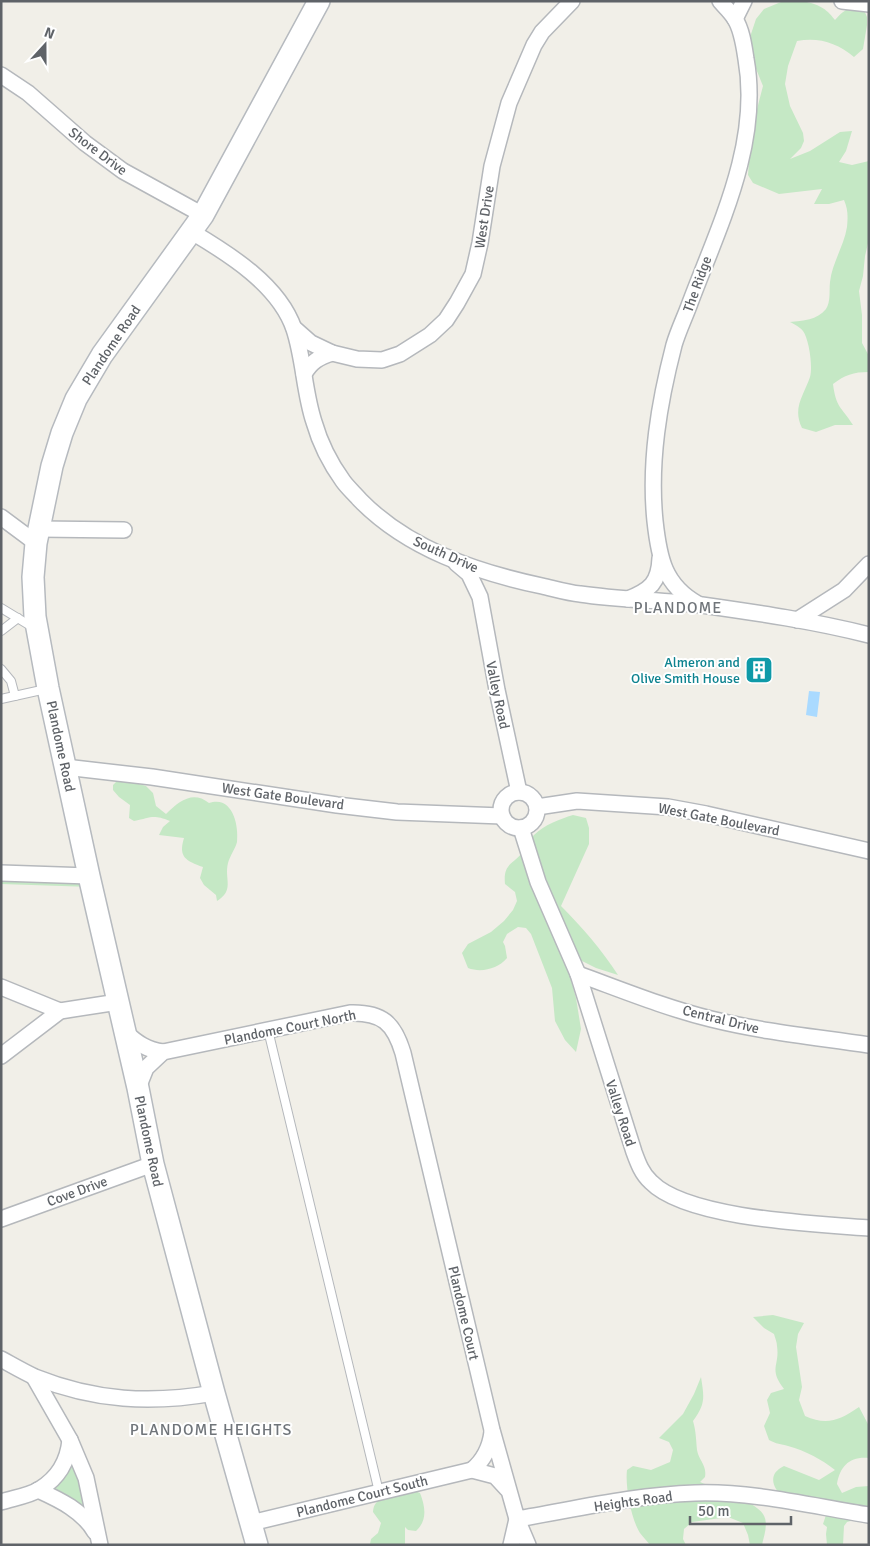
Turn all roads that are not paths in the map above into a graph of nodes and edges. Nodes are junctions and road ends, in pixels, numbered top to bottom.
1 (319, 1) edge
2 (572, 1) edge
3 (720, 1) edge
4 (744, 1) edge
5 (842, 1) edge
6 (869, 4) edge
7 (735, 19) junction
8 (1, 75) edge
9 (197, 224) junction
10 (294, 328) junction
11 (332, 353) junction
12 (304, 374) junction
13 (1, 518) edge
14 (124, 530) dead end
15 (37, 536) junction
16 (660, 554) junction
17 (453, 561) junction
18 (869, 564) edge
19 (498, 576) junction
20 (480, 597) junction
21 (627, 599) junction
22 (699, 605) junction
23 (1, 608) edge
24 (18, 618) junction
25 (797, 620) junction
26 (38, 630) junction
27 (1, 631) edge
28 (869, 635) edge
29 (1, 669) edge
30 (48, 688) junction
31 (15, 696) junction
32 (1, 699) edge
33 (65, 766) junction
34 (519, 792) junction
35 (537, 807) junction
36 (502, 816) junction
37 (522, 828) junction
38 (869, 851) edge
39 (1, 873) edge
40 (89, 876) junction
41 (578, 974) junction
42 (1, 987) edge
43 (118, 1002) junction
44 (60, 1011) junction
45 (268, 1030) junction
46 (125, 1032) junction
47 (869, 1045) edge
48 (163, 1052) junction
49 (1, 1056) edge
50 (138, 1088) junction
51 (415, 1106) joint
52 (153, 1164) junction
53 (1, 1219) edge
54 (869, 1228) edge
55 (1, 1359) edge
56 (34, 1376) junction
57 (214, 1393) junction
58 (492, 1430) junction
59 (70, 1440) junction
60 (472, 1470) junction
61 (38, 1490) junction
62 (508, 1490) junction
63 (379, 1492) junction
64 (1, 1502) edge
65 (869, 1515) edge
66 (517, 1518) junction
67 (251, 1523) junction
68 (99, 1541) edge
69 (257, 1545) edge
70 (511, 1545) edge
71 (528, 1545) edge

1 - 9 main road, Plandome Road
2 - 11 street, West Drive
3 - 7 street, The Ridge
4 - 7 street
5 - 6 street
7 - 16 street, The Ridge
8 - 9 street, Shore Drive
9 - 10 street, South Drive
9 - 15 main road, Plandome Road
10 - 11 street, West Drive
10 - 12 street, South Drive
11 - 12 street
12 - 17 street, South Drive
13 - 15 street
14 - 15 street
15 - 26 main road, Plandome Road
16 - 21 street, The Ridge
16 - 22 street, The Ridge
17 - 19 street, South Drive
17 - 20 street, Valley Road
18 - 25 street
19 - 20 street
19 - 21 street, South Drive
20 - 34 street, Valley Road
21 - 22 street, South Drive
22 - 25 street, South Drive
23 - 24 lane
24 - 26 lane
24 - 27 lane
25 - 28 street, South Drive
26 - 30 main road, Plandome Road
29 - 31 lane
30 - 31 lane
30 - 33 main road, Plandome Road
31 - 32 lane
33 - 36 street, West Gate Boulevard
33 - 40 main road, Plandome Road
34 - 35 street
34 - 36 street
35 - 37 street
35 - 38 street, West Gate Boulevard
36 - 37 street
37 - 41 street, Valley Road
39 - 40 street
40 - 43 main road, Plandome Road
41 - 47 street, Central Drive
41 - 54 street, Valley Road
42 - 44 street
43 - 44 street
43 - 46 main road, Plandome Road
44 - 49 street
45 - 48 street, Plandome Court North
45 - 51 street, Plandome Court North
45 - 63 lane
46 - 48 street
46 - 50 main road, Plandome Road
48 - 50 street
50 - 52 main road, Plandome Road
51 - 58 street, Plandome Court
52 - 53 street, Cove Drive
52 - 57 main road, Plandome Road
55 - 56 street
56 - 57 street
56 - 59 street
57 - 67 main road, Plandome Road
58 - 60 street
58 - 62 street, Plandome Court
59 - 61 street
59 - 68 street
60 - 62 street, Plandome Court South
60 - 63 street, Plandome Court South
61 - 64 street
61 - 68 street
62 - 66 street, Plandome Court
63 - 67 street, Plandome Court South
65 - 66 street, Heights Road
66 - 70 street
66 - 71 street, Plandome Court
67 - 69 main road, Plandome Road

